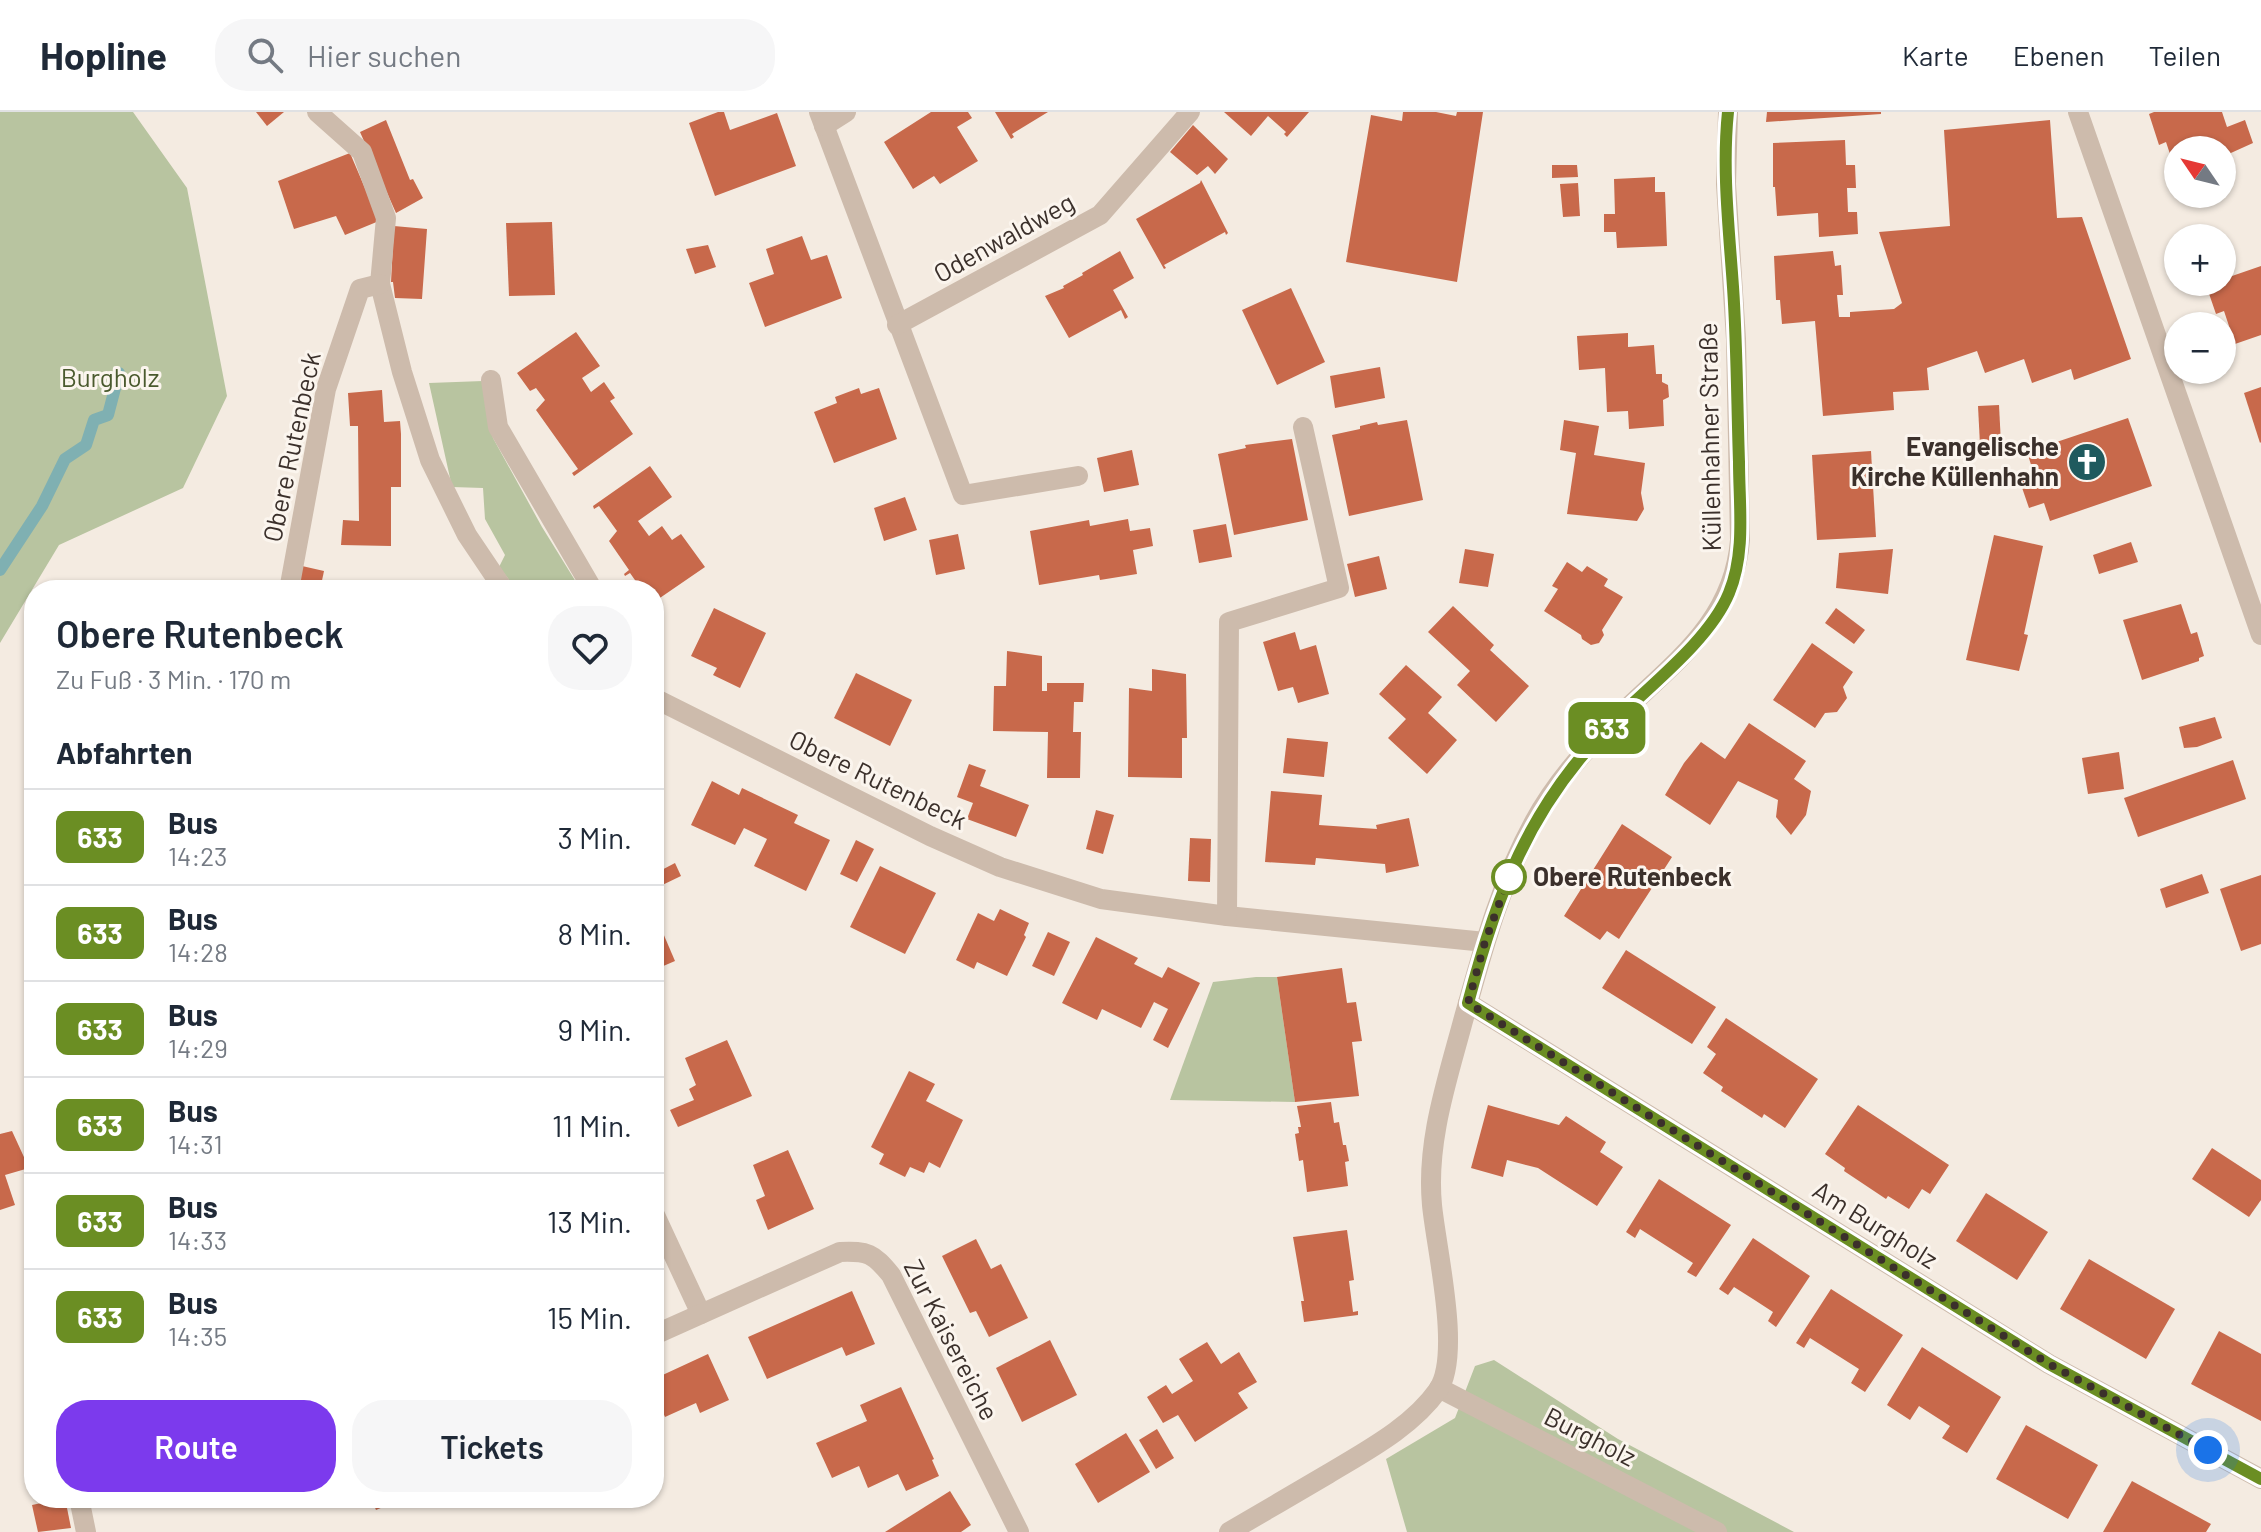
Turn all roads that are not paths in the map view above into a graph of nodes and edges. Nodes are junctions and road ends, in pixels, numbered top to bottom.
1 (317, 112) edge
2 (846, 112) edge
3 (1190, 112) edge
4 (1728, 112) edge
5 (2078, 112) edge
6 (822, 119) edge
7 (380, 284) junction
8 (897, 325) junction
9 (491, 380) dead end
10 (1303, 427) dead end
11 (1078, 476) dead end
12 (291, 580) edge
13 (497, 580) edge
14 (587, 580) edge
15 (2261, 635) edge
16 (664, 703) edge
17 (1227, 916) junction
18 (1485, 942) junction
19 (1468, 1003) junction
20 (664, 1234) edge
21 (701, 1314) junction
22 (664, 1331) edge
23 (1439, 1388) junction
24 (2261, 1479) edge
25 (81, 1508) edge
26 (86, 1532) edge
27 (1019, 1532) edge
28 (1229, 1532) edge
29 (1717, 1532) edge

1 - 7 street
2 - 6 street
3 - 8 street, Odenwaldweg
4 - 18 street, Küllenhahner Straße
5 - 15 street
6 - 8 street
7 - 12 street, Obere Rutenbeck
7 - 13 street
8 - 11 street
9 - 14 street
10 - 17 street
16 - 17 street, Obere Rutenbeck
17 - 18 street, Obere Rutenbeck
18 - 19 street, Küllenhahner Straße
19 - 23 street, Küllenhahner Straße
19 - 24 street, Am Burgholz
20 - 21 street
21 - 22 street, Zur Kaisereiche
21 - 27 street, Zur Kaisereiche
23 - 28 street
23 - 29 street, Burgholz
25 - 26 street

